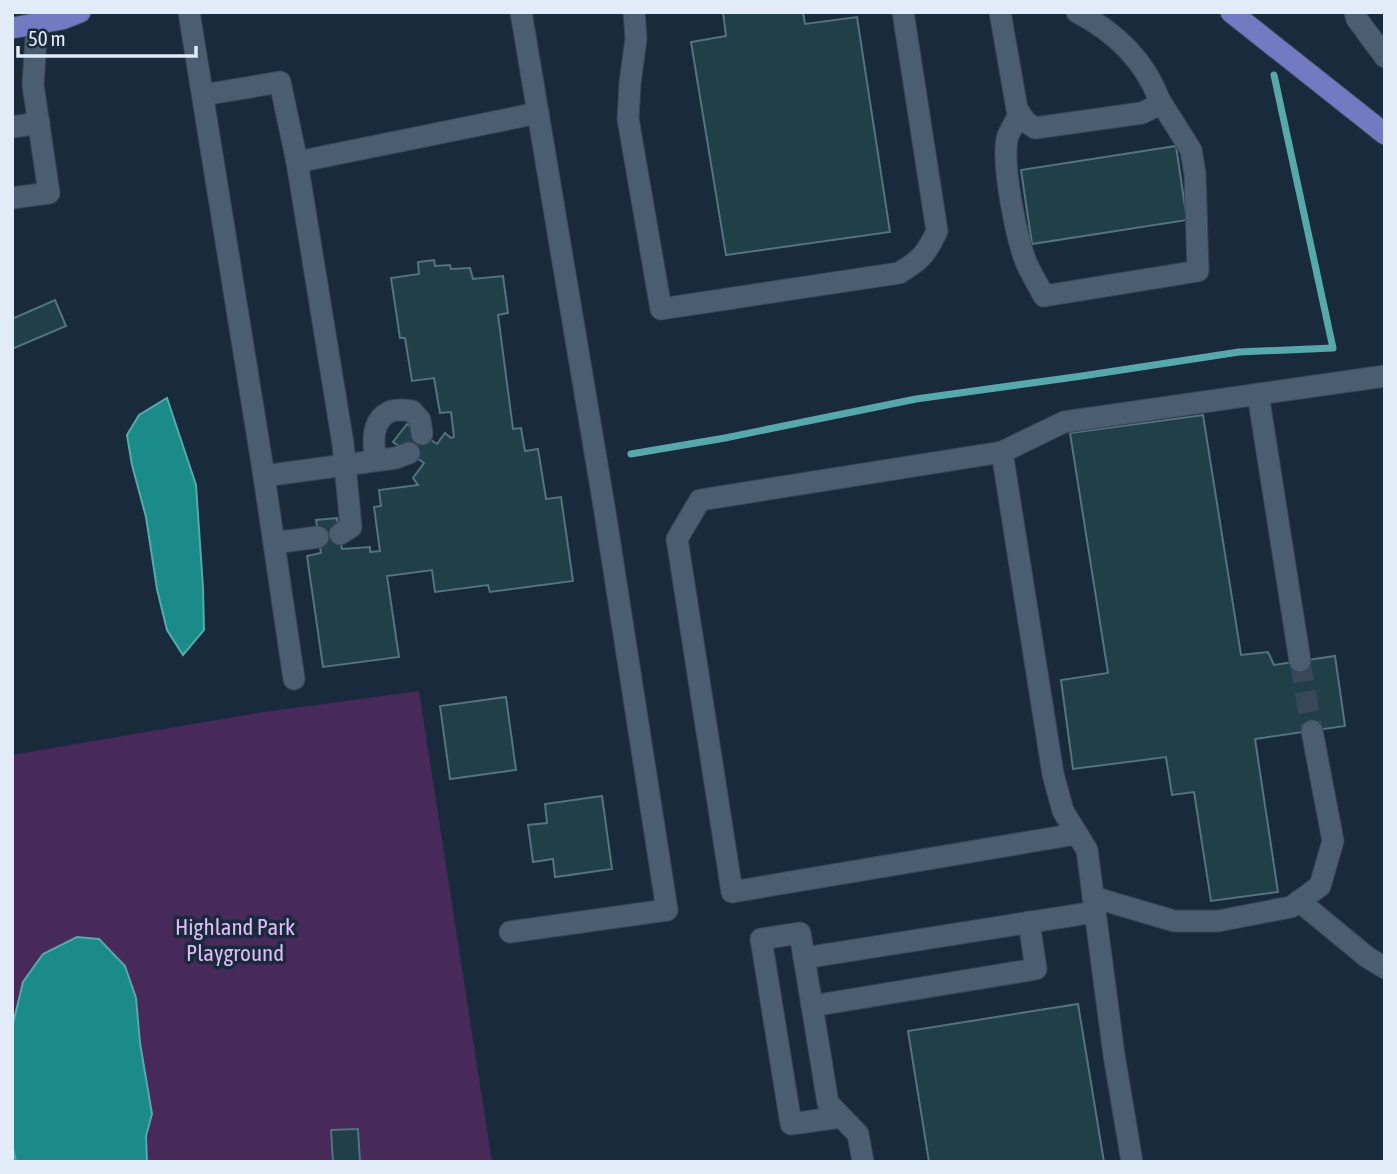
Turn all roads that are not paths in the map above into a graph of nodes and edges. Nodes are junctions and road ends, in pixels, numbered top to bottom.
1 (80, 12) edge
2 (189, 12) edge
3 (521, 12) edge
4 (634, 12) edge
5 (903, 12) edge
6 (1000, 12) edge
7 (1077, 12) edge
8 (1231, 12) edge
9 (1355, 12) edge
10 (37, 23) junction
11 (12, 28) edge
12 (1385, 57) edge
13 (203, 95) junction
14 (1158, 99) junction
15 (538, 113) junction
16 (1019, 115) junction
17 (38, 123) junction
18 (1382, 126) edge
19 (12, 127) edge
20 (297, 162) junction
21 (49, 193) junction
22 (12, 198) edge
23 (12, 211) edge
24 (1385, 376) edge
25 (1258, 394) junction
26 (422, 434) dead end
27 (409, 453) dead end
28 (1002, 453) junction
29 (376, 460) junction
30 (345, 464) junction
31 (264, 476) junction
32 (340, 534) dead end
33 (318, 537) dead end
34 (274, 543) junction
35 (1300, 661) tunnel mouth
36 (294, 679) dead end
37 (1312, 731) tunnel mouth
38 (1076, 834) junction
39 (1298, 901) junction
40 (1094, 904) junction
41 (1029, 922) junction
42 (510, 932) dead end
43 (804, 958) junction
44 (1385, 968) edge
45 (812, 1006) junction
46 (841, 1117) junction
47 (863, 1162) edge
48 (1132, 1162) edge

1 - 10 main road
2 - 13 lane
3 - 15 lane
4 - 5 lane
6 - 16 lane
7 - 14 lane
8 - 18 main road
9 - 12 lane
10 - 11 main road
10 - 17 lane
13 - 20 lane
13 - 31 lane
14 - 16 lane
14 - 16 lane
15 - 20 lane
15 - 42 lane
17 - 19 lane
17 - 21 lane
20 - 30 lane
21 - 22 lane
21 - 23 lane
24 - 25 lane
25 - 28 lane
25 - 35 lane
26 - 29 lane
27 - 29 lane
28 - 38 lane
28 - 38 lane
29 - 30 lane
30 - 31 lane
30 - 32 lane
31 - 34 lane
33 - 34 lane
34 - 36 lane
37 - 39 lane
38 - 40 lane
39 - 40 lane
39 - 44 lane
40 - 41 lane
40 - 48 lane
41 - 43 lane
41 - 45 lane
43 - 45 lane
43 - 46 lane
45 - 46 lane
46 - 47 lane

